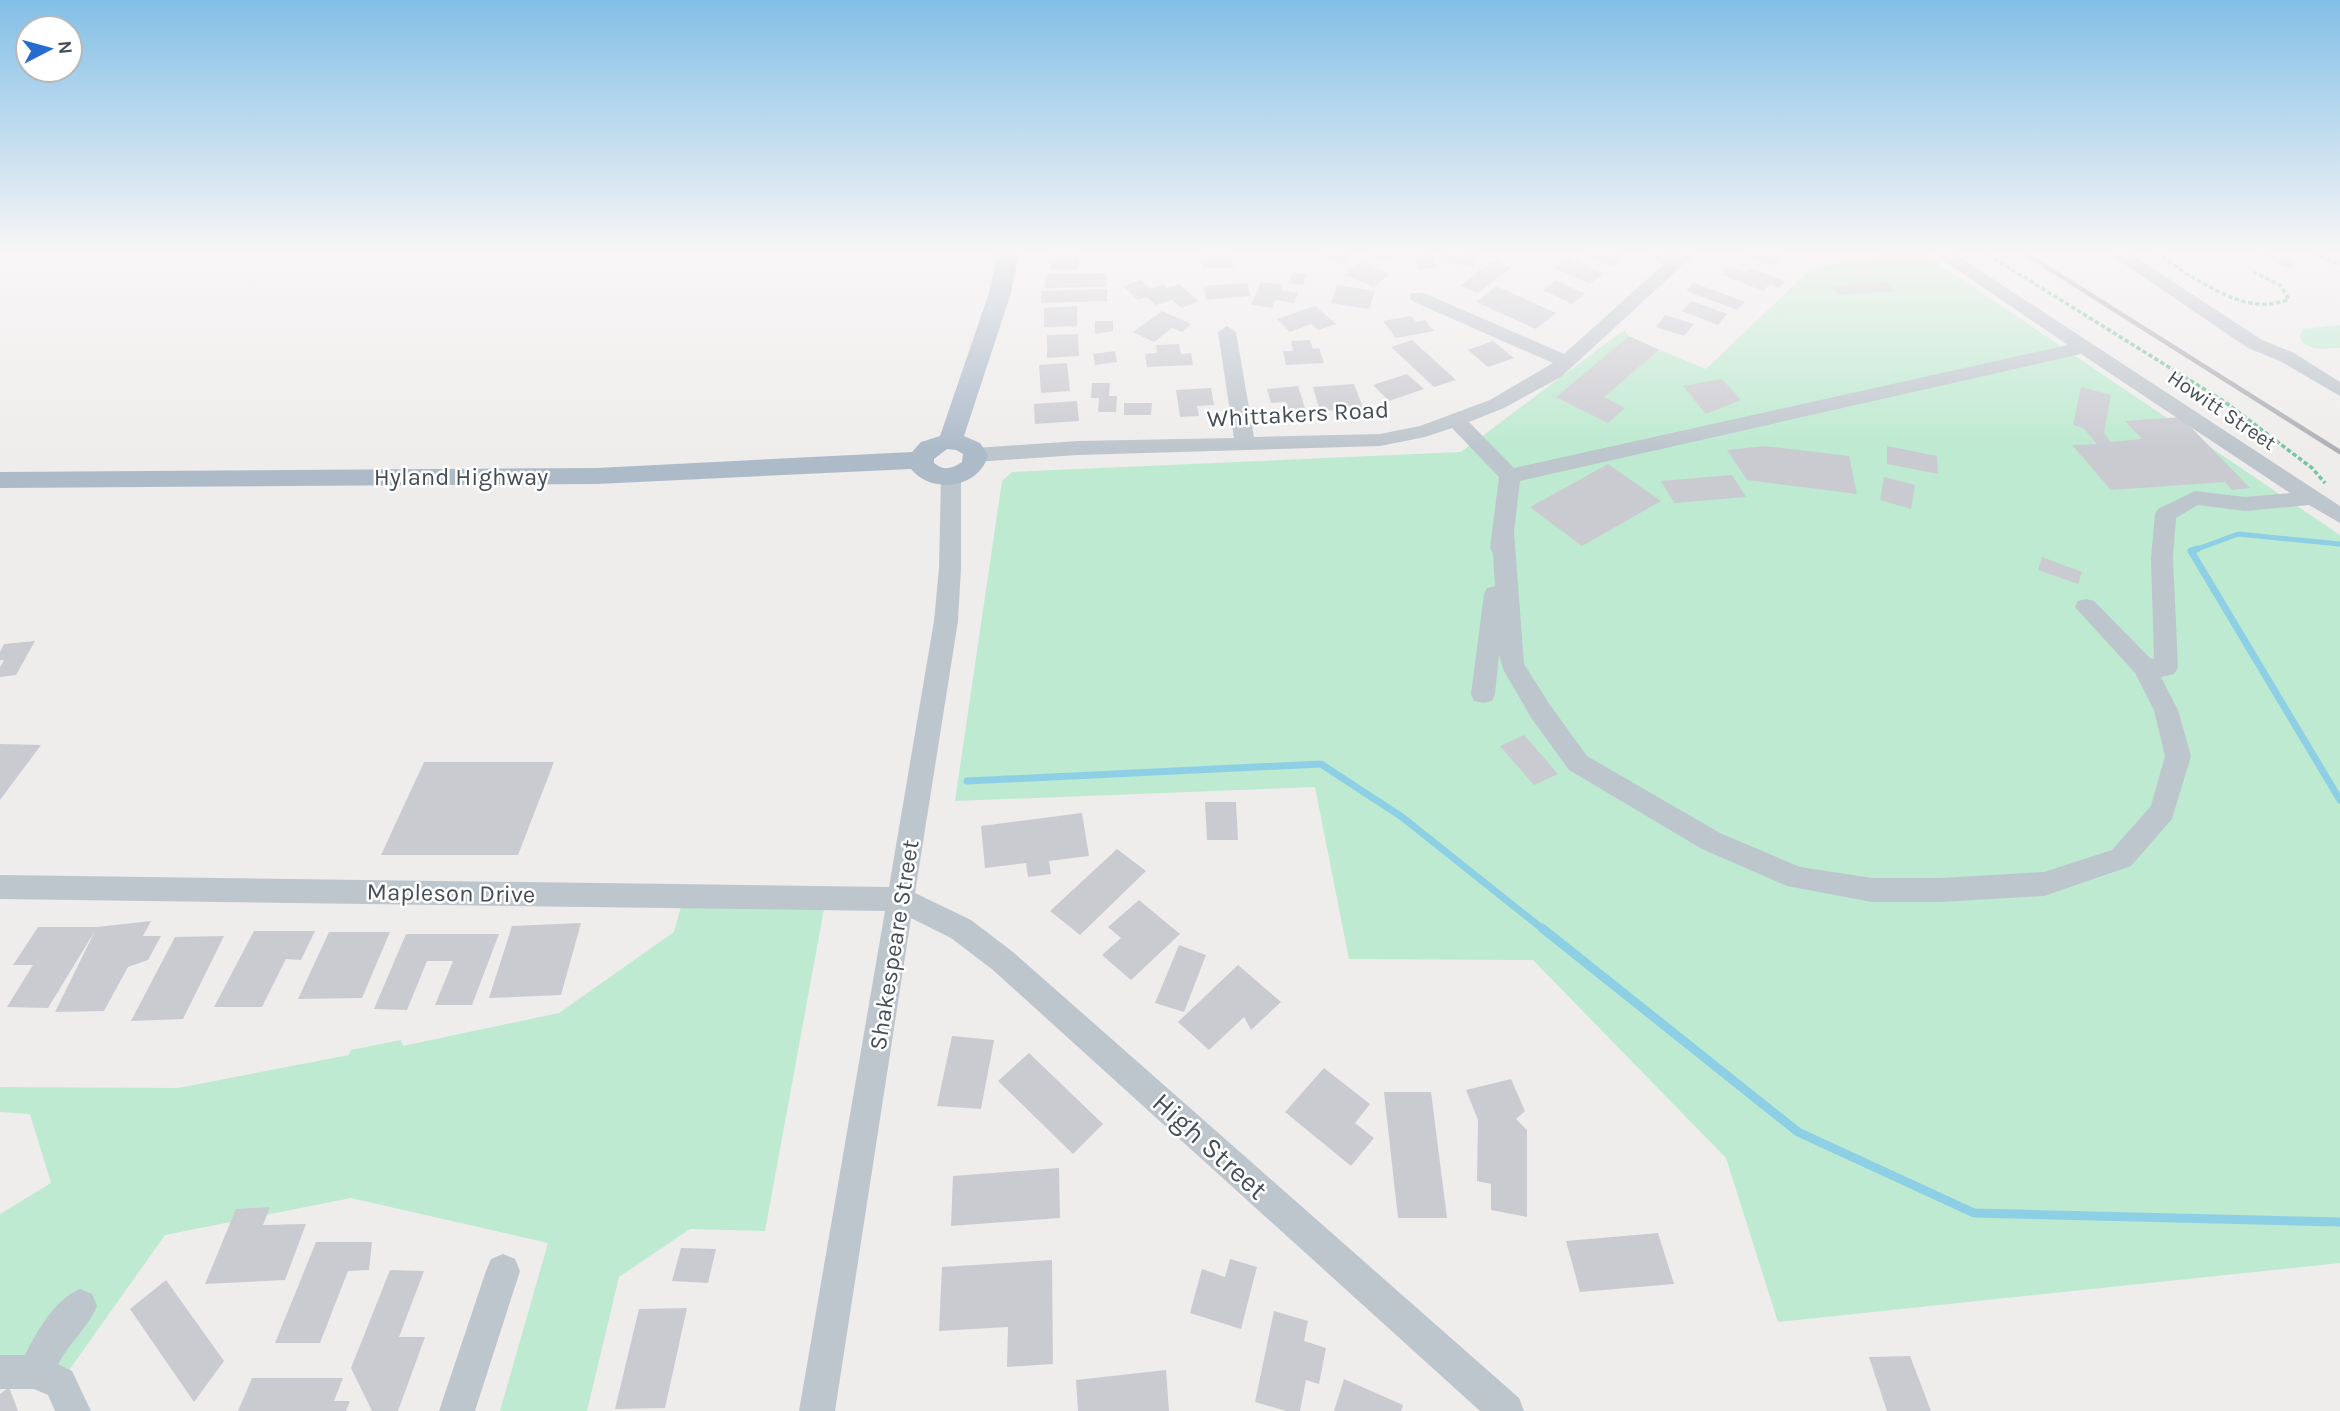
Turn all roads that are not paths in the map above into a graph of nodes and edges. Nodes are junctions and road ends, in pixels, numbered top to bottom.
1 (992, 317) edge
2 (1463, 317) edge
3 (1616, 317) edge
4 (2040, 317) edge
5 (2212, 317) edge
6 (1227, 332) dead end
7 (2086, 347) junction
8 (1566, 362) junction
9 (2340, 390) edge
10 (1456, 420) junction
11 (950, 442) junction
12 (1245, 444) junction
13 (976, 455) junction
14 (921, 460) junction
15 (1510, 476) junction
16 (951, 477) junction
17 (0, 480) edge
18 (2318, 493) junction
19 (2340, 516) edge
20 (1503, 533) junction
21 (2085, 607) dead end
22 (2144, 667) junction
23 (1483, 694) dead end
24 (0, 887) edge
25 (901, 899) junction
26 (503, 1271) dead end
27 (80, 1306) dead end
28 (0, 1372) edge
29 (35, 1372) junction
30 (73, 1411) edge
31 (457, 1411) edge
32 (817, 1411) edge
33 (1506, 1411) edge

1 - 11 main road
2 - 8 street
3 - 8 street, Whittakers Road
4 - 7 street, Howitt Street
5 - 9 street
6 - 12 street
7 - 15 street
7 - 18 street, Howitt Street
8 - 10 street, Whittakers Road
10 - 12 street, Whittakers Road
10 - 15 street
11 - 13 main road
11 - 14 main road
12 - 13 street, Whittakers Road
13 - 16 main road
14 - 16 main road
14 - 17 main road, Hyland Highway
15 - 20 street
16 - 25 street, Shakespeare Street
18 - 19 street, Howitt Street
18 - 22 street
20 - 22 street
20 - 23 street
21 - 22 street
24 - 25 street, Mapleson Drive
25 - 32 street, Shakespeare Street
25 - 33 street, High Street
26 - 31 street
27 - 29 street
28 - 29 street
29 - 30 street

